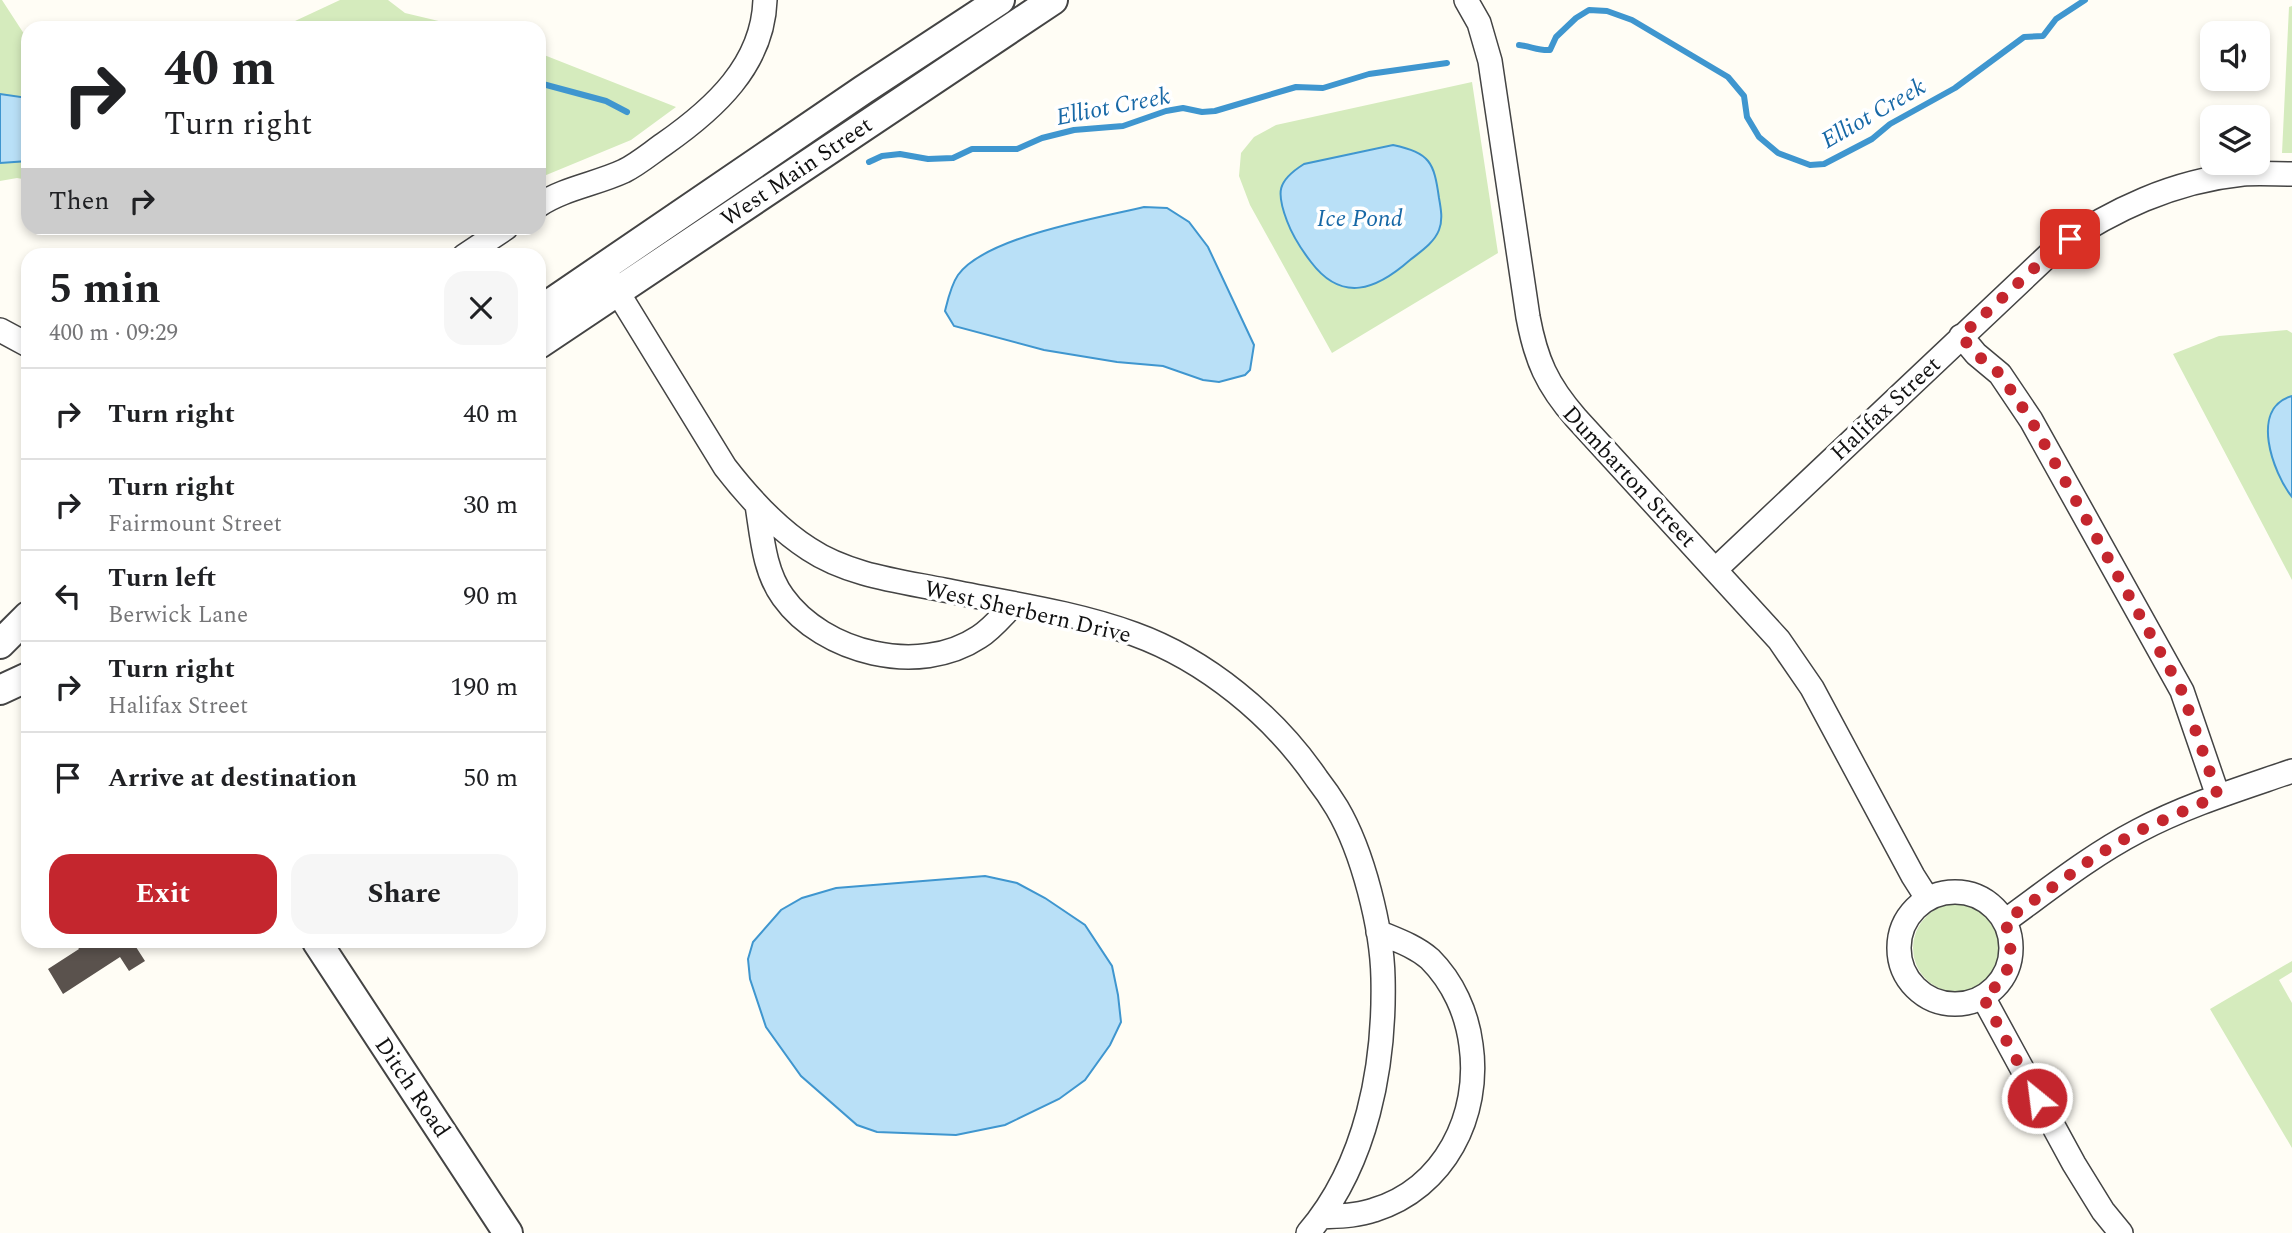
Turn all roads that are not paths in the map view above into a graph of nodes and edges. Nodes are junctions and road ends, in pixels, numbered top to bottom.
1 (765, 0) edge
2 (1000, 0) edge
3 (1053, 0) edge
4 (1466, 0) edge
5 (2292, 174) edge
6 (546, 202) edge
7 (496, 235) edge
8 (476, 248) edge
9 (610, 280) junction
10 (546, 308) edge
11 (0, 330) edge
12 (1961, 336) junction
13 (546, 338) edge
14 (21, 341) edge
15 (757, 505) junction
16 (1716, 569) junction
17 (1014, 604) junction
18 (21, 623) edge
19 (0, 644) edge
20 (21, 680) edge
21 (0, 690) edge
22 (2292, 771) edge
23 (2218, 796) junction
24 (1927, 898) junction
25 (2005, 921) junction
26 (1378, 932) junction
27 (321, 948) edge
28 (1983, 997) junction
29 (1315, 1225) edge
30 (508, 1233) edge
31 (2121, 1233) edge

1 - 6 street
2 - 9 street, West Main Street
3 - 9 street, West Main Street
4 - 16 street, Dumbarton Street
5 - 12 street, Halifax Street
7 - 8 street
9 - 10 street, West Main Street
9 - 13 street, West Main Street
9 - 15 street, West Sherbern Drive
11 - 14 street
12 - 16 street, Halifax Street
12 - 23 street
15 - 17 street, West Sherbern Drive
15 - 17 street
16 - 24 street, Dumbarton Street
17 - 26 street, West Sherbern Drive
18 - 19 street
20 - 21 street
22 - 23 street
23 - 25 street
24 - 25 street
24 - 28 street
25 - 28 street
26 - 29 street, West Sherbern Drive
26 - 29 street
27 - 30 street, Ditch Road
28 - 31 street

